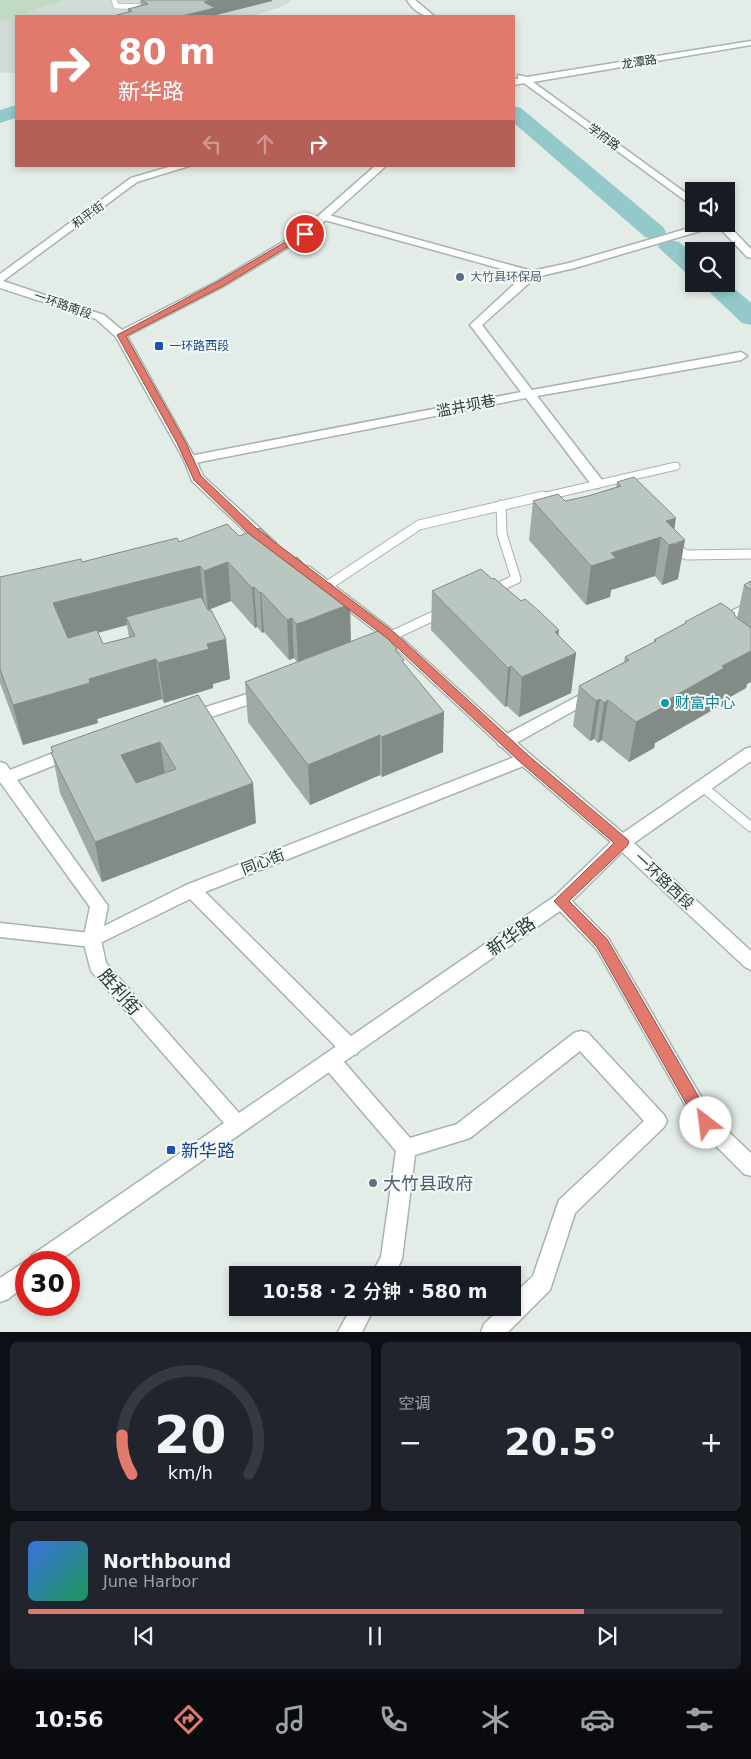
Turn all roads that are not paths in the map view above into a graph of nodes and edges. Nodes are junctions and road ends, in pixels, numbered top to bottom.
1 (114, 0) edge
2 (414, 2) edge
3 (151, 7) edge
4 (429, 15) edge
5 (751, 44) edge
6 (515, 73) edge
7 (526, 80) junction
8 (515, 82) edge
9 (180, 167) edge
10 (380, 167) edge
11 (685, 197) edge
12 (325, 217) junction
13 (687, 232) edge
14 (729, 232) edge
15 (751, 255) edge
16 (532, 274) junction
17 (0, 279) edge
18 (0, 284) edge
19 (121, 335) junction
20 (742, 356) dead end
21 (528, 394) junction
22 (190, 460) junction
23 (676, 466) dead end
24 (602, 483) junction
25 (627, 488) edge
26 (501, 505) junction
27 (670, 538) edge
28 (282, 553) edge
29 (751, 554) edge
30 (297, 564) edge
31 (327, 586) junction
32 (482, 594) edge
33 (751, 606) edge
34 (449, 610) edge
35 (730, 634) edge
36 (396, 640) junction
37 (383, 652) edge
38 (607, 686) edge
39 (276, 689) edge
40 (172, 724) edge
41 (505, 742) junction
42 (89, 746) edge
43 (751, 753) edge
44 (525, 759) junction
45 (3, 773) edge
46 (703, 787) junction
47 (751, 827) edge
48 (622, 842) junction
49 (192, 890) junction
50 (561, 901) junction
51 (0, 930) edge
52 (92, 940) junction
53 (751, 962) edge
54 (350, 1048) junction
55 (331, 1061) junction
56 (237, 1124) junction
57 (406, 1148) junction
58 (751, 1167) edge
59 (56, 1251) edge
60 (387, 1266) edge
61 (15, 1280) edge
62 (0, 1291) edge
63 (358, 1316) edge
64 (349, 1332) edge
65 (492, 1332) edge

1 - 3 lane
2 - 4 street
5 - 7 street, 龙潭路
6 - 7 street, 学府路
7 - 8 street, 龙潭路
7 - 11 street, 学府路
9 - 17 street, 和平街
10 - 12 street
12 - 16 street
12 - 19 street
13 - 16 street
14 - 15 street
16 - 21 street
18 - 19 street, 一环路南段
19 - 22 street
20 - 21 street, 滥井坝巷
21 - 22 street, 滥井坝巷
21 - 24 street
22 - 28 street
23 - 24 lane
24 - 25 lane
24 - 26 lane
26 - 31 lane
26 - 32 lane
27 - 29 lane
30 - 31 street, 一环路西段
31 - 36 street, 一环路西段
33 - 35 street
34 - 36 lane
36 - 37 street
36 - 41 street, 一环路西段
38 - 41 street
39 - 40 street
41 - 44 street, 一环路西段
42 - 45 street
43 - 46 street, 新华路
44 - 48 street, 一环路西段
44 - 49 street, 同心街
45 - 52 street, 胜利街
46 - 47 lane
46 - 48 street, 新华路
48 - 50 street, 新华路
48 - 53 street, 一环路西段
49 - 52 street, 同心街
49 - 54 street
50 - 54 street, 新华路
50 - 58 street
51 - 52 street
52 - 56 street, 胜利街
54 - 55 street, 新华路
55 - 56 street, 新华路
55 - 57 street
56 - 59 street, 新华路
57 - 60 street
57 - 65 street
61 - 62 street
63 - 64 street

